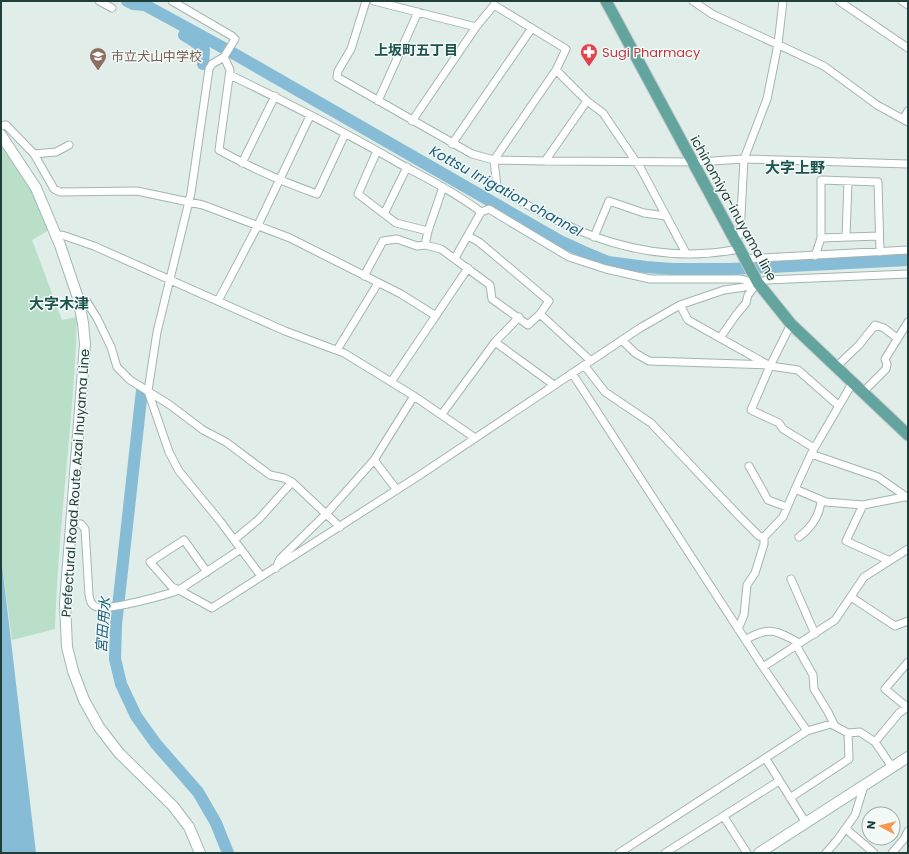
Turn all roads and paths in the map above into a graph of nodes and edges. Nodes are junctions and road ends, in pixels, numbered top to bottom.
1 (99, 1) edge
2 (172, 1) edge
3 (366, 1) edge
4 (374, 1) edge
5 (606, 1) edge
6 (693, 1) edge
7 (783, 1) edge
8 (839, 1) edge
9 (902, 1) edge
10 (908, 5) edge
11 (112, 8) dead end
12 (418, 12) junction
13 (476, 27) junction
14 (532, 28) junction
15 (778, 44) junction
16 (908, 48) edge
17 (224, 57) junction
18 (556, 70) junction
19 (232, 72) junction
20 (275, 96) junction
21 (378, 101) junction
22 (587, 101) junction
23 (908, 110) edge
24 (310, 116) junction
25 (905, 120) edge
26 (412, 121) junction
27 (1, 126) edge
28 (345, 134) junction
29 (1, 135) edge
30 (452, 144) junction
31 (69, 145) dead end
32 (377, 151) junction
33 (34, 154) junction
34 (494, 160) junction
35 (744, 160) junction
36 (545, 161) junction
37 (693, 162) junction
38 (242, 163) junction
39 (636, 163) junction
40 (908, 164) edge
41 (406, 167) junction
42 (279, 181) junction
43 (848, 181) junction
44 (443, 187) junction
45 (189, 202) junction
46 (481, 212) junction
47 (384, 214) junction
48 (666, 216) junction
49 (258, 225) junction
50 (428, 231) junction
51 (468, 236) junction
52 (879, 236) junction
53 (56, 237) junction
54 (594, 237) junction
55 (846, 237) junction
56 (821, 238) junction
57 (736, 244) junction
58 (425, 245) junction
59 (908, 250) edge
60 (880, 252) junction
61 (686, 253) junction
62 (815, 256) junction
63 (454, 258) junction
64 (744, 259) junction
65 (468, 268) junction
66 (908, 274) edge
67 (364, 276) junction
68 (171, 280) junction
69 (378, 283) junction
70 (758, 283) junction
71 (78, 298) junction
72 (218, 300) junction
73 (680, 305) junction
74 (540, 314) junction
75 (436, 316) junction
76 (519, 317) junction
77 (908, 322) edge
78 (791, 324) junction
79 (720, 338) junction
80 (897, 338) junction
81 (622, 340) junction
82 (495, 342) junction
83 (337, 350) junction
84 (591, 361) junction
85 (584, 365) junction
86 (770, 366) junction
87 (836, 367) junction
88 (572, 373) junction
89 (391, 382) junction
90 (852, 382) junction
91 (554, 385) junction
92 (148, 391) junction
93 (863, 392) junction
94 (414, 396) junction
95 (839, 406) junction
96 (442, 414) junction
97 (908, 435) edge
98 (475, 438) junction
99 (812, 451) junction
100 (374, 460) junction
101 (749, 466) dead end
102 (292, 482) junction
103 (795, 489) junction
104 (397, 490) junction
105 (906, 497) edge
106 (821, 500) junction
107 (863, 505) junction
108 (787, 507) junction
109 (327, 513) junction
110 (71, 523) junction
111 (340, 527) junction
112 (764, 537) junction
113 (800, 537) dead end
114 (234, 540) junction
115 (241, 549) junction
116 (908, 549) edge
117 (888, 560) junction
118 (276, 568) junction
119 (207, 572) junction
120 (261, 576) junction
121 (791, 580) dead end
122 (179, 590) junction
123 (851, 597) junction
124 (908, 621) edge
125 (738, 629) junction
126 (815, 634) junction
127 (745, 640) junction
128 (798, 644) junction
129 (908, 662) edge
130 (763, 667) junction
131 (908, 707) edge
132 (835, 726) junction
133 (806, 731) junction
134 (848, 733) junction
135 (875, 742) junction
136 (908, 757) edge
137 (766, 759) junction
138 (892, 767) junction
139 (779, 781) junction
140 (864, 786) junction
141 (790, 798) junction
142 (724, 817) junction
143 (806, 823) junction
144 (846, 828) junction
145 (908, 831) edge
146 (200, 853) edge
147 (618, 853) edge
148 (666, 853) edge
149 (747, 853) edge
150 (759, 853) edge
151 (826, 853) edge
152 (874, 853) edge
153 (892, 853) edge

1 - 11 street
2 - 17 street
3 - 21 street
4 - 12 street
5 - 37 main road, ichinomiya-inuyama line
6 - 15 street
7 - 15 street
8 - 16 street
9 - 10 street
12 - 13 street
12 - 21 street
13 - 14 street
13 - 26 street
14 - 18 street
14 - 30 street
15 - 25 street
15 - 35 street
17 - 19 street
17 - 45 street
18 - 22 street
18 - 34 street
19 - 20 street
19 - 38 street
20 - 24 street
20 - 38 street
21 - 26 street
22 - 36 street
22 - 39 street
23 - 25 street
24 - 28 street
24 - 42 street
26 - 30 street
27 - 33 street
28 - 32 street
28 - 42 street
29 - 53 main road, Prefectural Road Route Azai Inuyama Line
30 - 34 street
31 - 33 street
32 - 41 street
32 - 47 street
33 - 45 street
34 - 36 street
34 - 54 street
35 - 37 street
35 - 40 street
35 - 57 street
36 - 39 street
37 - 39 street
37 - 57 main road, ichinomiya-inuyama line
38 - 42 street
39 - 48 street
41 - 44 street
41 - 47 street
42 - 49 street
43 - 52 street
43 - 55 street
43 - 56 street
44 - 46 street
44 - 50 street
45 - 49 street
45 - 68 street
46 - 51 street
46 - 70 street
47 - 50 street
48 - 54 street
48 - 61 street
49 - 67 street
49 - 72 street
50 - 58 street
51 - 63 street
51 - 74 street
52 - 55 street
52 - 60 street
53 - 68 street
53 - 71 main road, Prefectural Road Route Azai Inuyama Line
54 - 61 street
55 - 56 street
56 - 62 street
57 - 61 street
57 - 64 main road, ichinomiya-inuyama line
58 - 63 street
58 - 67 street
59 - 60 street
60 - 62 street
62 - 64 street
63 - 65 street
64 - 70 main road, ichinomiya-inuyama line
65 - 75 street
65 - 76 street
66 - 70 street
67 - 69 street
68 - 72 street
68 - 92 street
69 - 75 street
69 - 83 street
70 - 73 street
70 - 78 main road, ichinomiya-inuyama line
70 - 79 street
71 - 92 street
71 - 110 main road, Prefectural Road Route Azai Inuyama Line
72 - 83 street
73 - 79 street
73 - 81 street
74 - 76 street
74 - 84 street
75 - 89 street
76 - 82 street
77 - 80 street
78 - 86 street
78 - 87 main road, ichinomiya-inuyama line
79 - 86 street
80 - 87 street
80 - 93 street
81 - 84 street
81 - 86 street
82 - 91 street
82 - 96 street
83 - 89 street
84 - 85 street
85 - 88 street
85 - 112 street
86 - 95 street
86 - 99 street
87 - 90 main road, ichinomiya-inuyama line
88 - 91 street
88 - 125 street
89 - 94 street
90 - 93 main road, ichinomiya-inuyama line
90 - 95 street
91 - 98 street
92 - 102 street
92 - 114 street
93 - 97 main road, ichinomiya-inuyama line
94 - 96 street
94 - 100 street
95 - 99 street
96 - 98 street
98 - 104 street
99 - 103 street
99 - 105 street
100 - 104 street
100 - 109 street
101 - 108 street
102 - 109 street
102 - 114 street
103 - 106 street
103 - 108 street
104 - 111 street
105 - 107 street
106 - 107 street
106 - 113 street
107 - 117 street
108 - 112 street
109 - 111 street
109 - 118 street
110 - 122 street
110 - 146 main road, Prefectural Road Route Azai Inuyama Line
111 - 118 street
112 - 125 street
114 - 115 street
115 - 119 street
115 - 120 street
116 - 117 street
117 - 123 street
118 - 120 street
119 - 122 street
119 - 122 street
120 - 122 street
121 - 126 street
123 - 124 street
123 - 126 street
125 - 127 street
126 - 128 street
127 - 128 street
127 - 130 street
128 - 130 street
128 - 132 street
129 - 131 street
130 - 133 street
131 - 135 street
132 - 133 street
132 - 134 street
133 - 137 street
134 - 135 street
134 - 141 street
135 - 138 street
136 - 138 main road
137 - 139 street
137 - 147 street
138 - 140 main road
139 - 141 street
139 - 142 street
140 - 143 main road
140 - 144 street
141 - 143 street
142 - 148 street
142 - 149 street
143 - 150 main road
144 - 151 street
144 - 152 street
145 - 153 street

